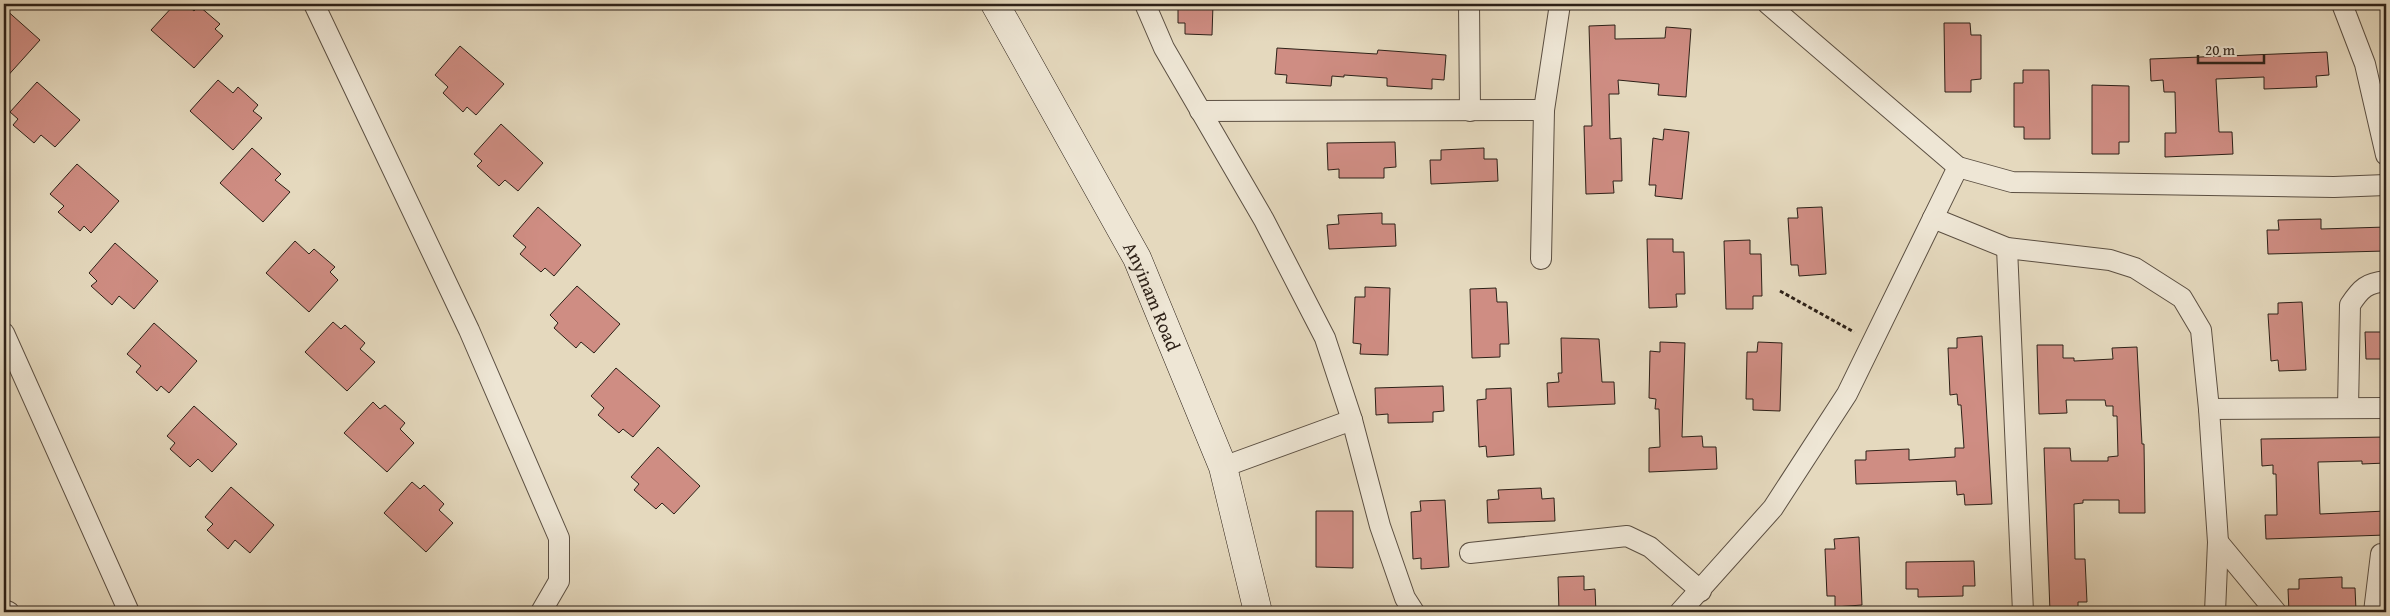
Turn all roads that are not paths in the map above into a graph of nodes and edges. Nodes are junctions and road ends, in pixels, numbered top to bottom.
1 (314, 4) edge
2 (995, 4) edge
3 (1145, 4) edge
4 (1469, 4) edge
5 (1560, 4) edge
6 (1768, 4) edge
7 (2342, 4) edge
8 (1544, 110) junction
9 (1200, 111) junction
10 (1470, 111) junction
11 (2386, 155) edge
12 (1958, 167) junction
13 (2386, 185) edge
14 (1932, 218) junction
15 (2007, 248) junction
16 (1541, 259) dead end
17 (2386, 281) edge
18 (4, 333) edge
19 (2348, 408) junction
20 (2386, 408) edge
21 (2210, 409) junction
22 (1352, 420) junction
23 (1223, 468) junction
24 (2218, 542) junction
25 (1470, 553) dead end
26 (2381, 554) dead end
27 (1701, 590) junction
28 (4, 610) edge
29 (9, 612) edge
30 (129, 612) edge
31 (541, 612) edge
32 (1258, 612) edge
33 (1414, 612) edge
34 (1680, 612) edge
35 (2023, 612) edge
36 (2215, 612) edge
37 (2276, 612) edge
38 (2374, 612) edge

1 - 31 street
2 - 23 street, Anyinam Road
3 - 9 street
4 - 10 street
5 - 8 street
6 - 12 street
7 - 11 street
8 - 10 street
8 - 16 street
9 - 10 street
9 - 22 street
12 - 13 street
12 - 14 street
14 - 15 street
14 - 27 street
15 - 21 street
15 - 35 street
17 - 19 street
18 - 30 street
19 - 20 street
19 - 21 street
21 - 24 street
22 - 23 street
22 - 33 street
23 - 32 street, Anyinam Road
24 - 36 street
24 - 37 street
25 - 27 street
26 - 38 street
27 - 34 street
28 - 29 street

